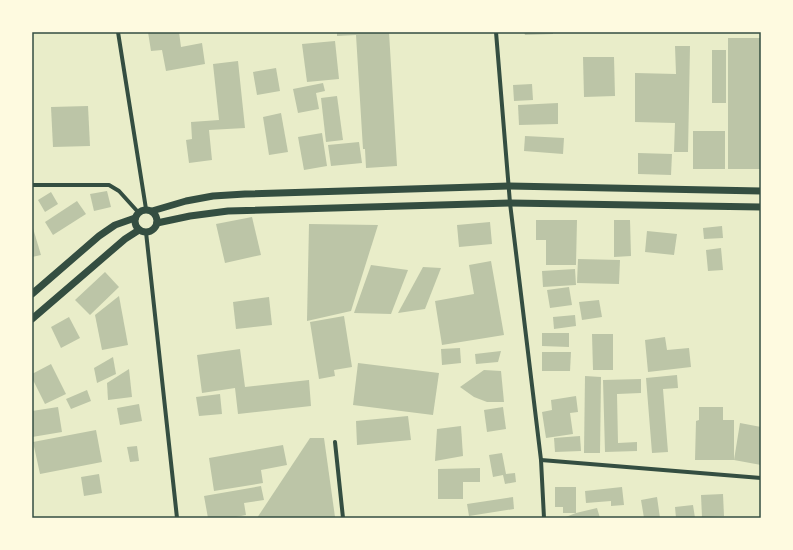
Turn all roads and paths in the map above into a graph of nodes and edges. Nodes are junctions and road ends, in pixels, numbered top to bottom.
1 (118, 32) edge
2 (496, 32) edge
3 (32, 186) edge
4 (509, 186) junction
5 (761, 191) edge
6 (510, 203) junction
7 (761, 207) edge
8 (149, 210) junction
9 (136, 215) junction
10 (157, 223) junction
11 (143, 231) junction
12 (32, 294) edge
13 (32, 319) edge
14 (335, 442) dead end
15 (541, 460) junction
16 (761, 478) edge
17 (177, 518) edge
18 (343, 518) edge
19 (544, 518) edge

1 - 8 street
2 - 4 street
3 - 9 street
4 - 5 street
4 - 6 street
4 - 8 street
6 - 7 street
6 - 10 street
6 - 15 street
8 - 9 street
8 - 10 street
9 - 11 street
9 - 12 street
10 - 11 street
11 - 13 street
11 - 17 street
14 - 18 street
15 - 16 street
15 - 19 street

